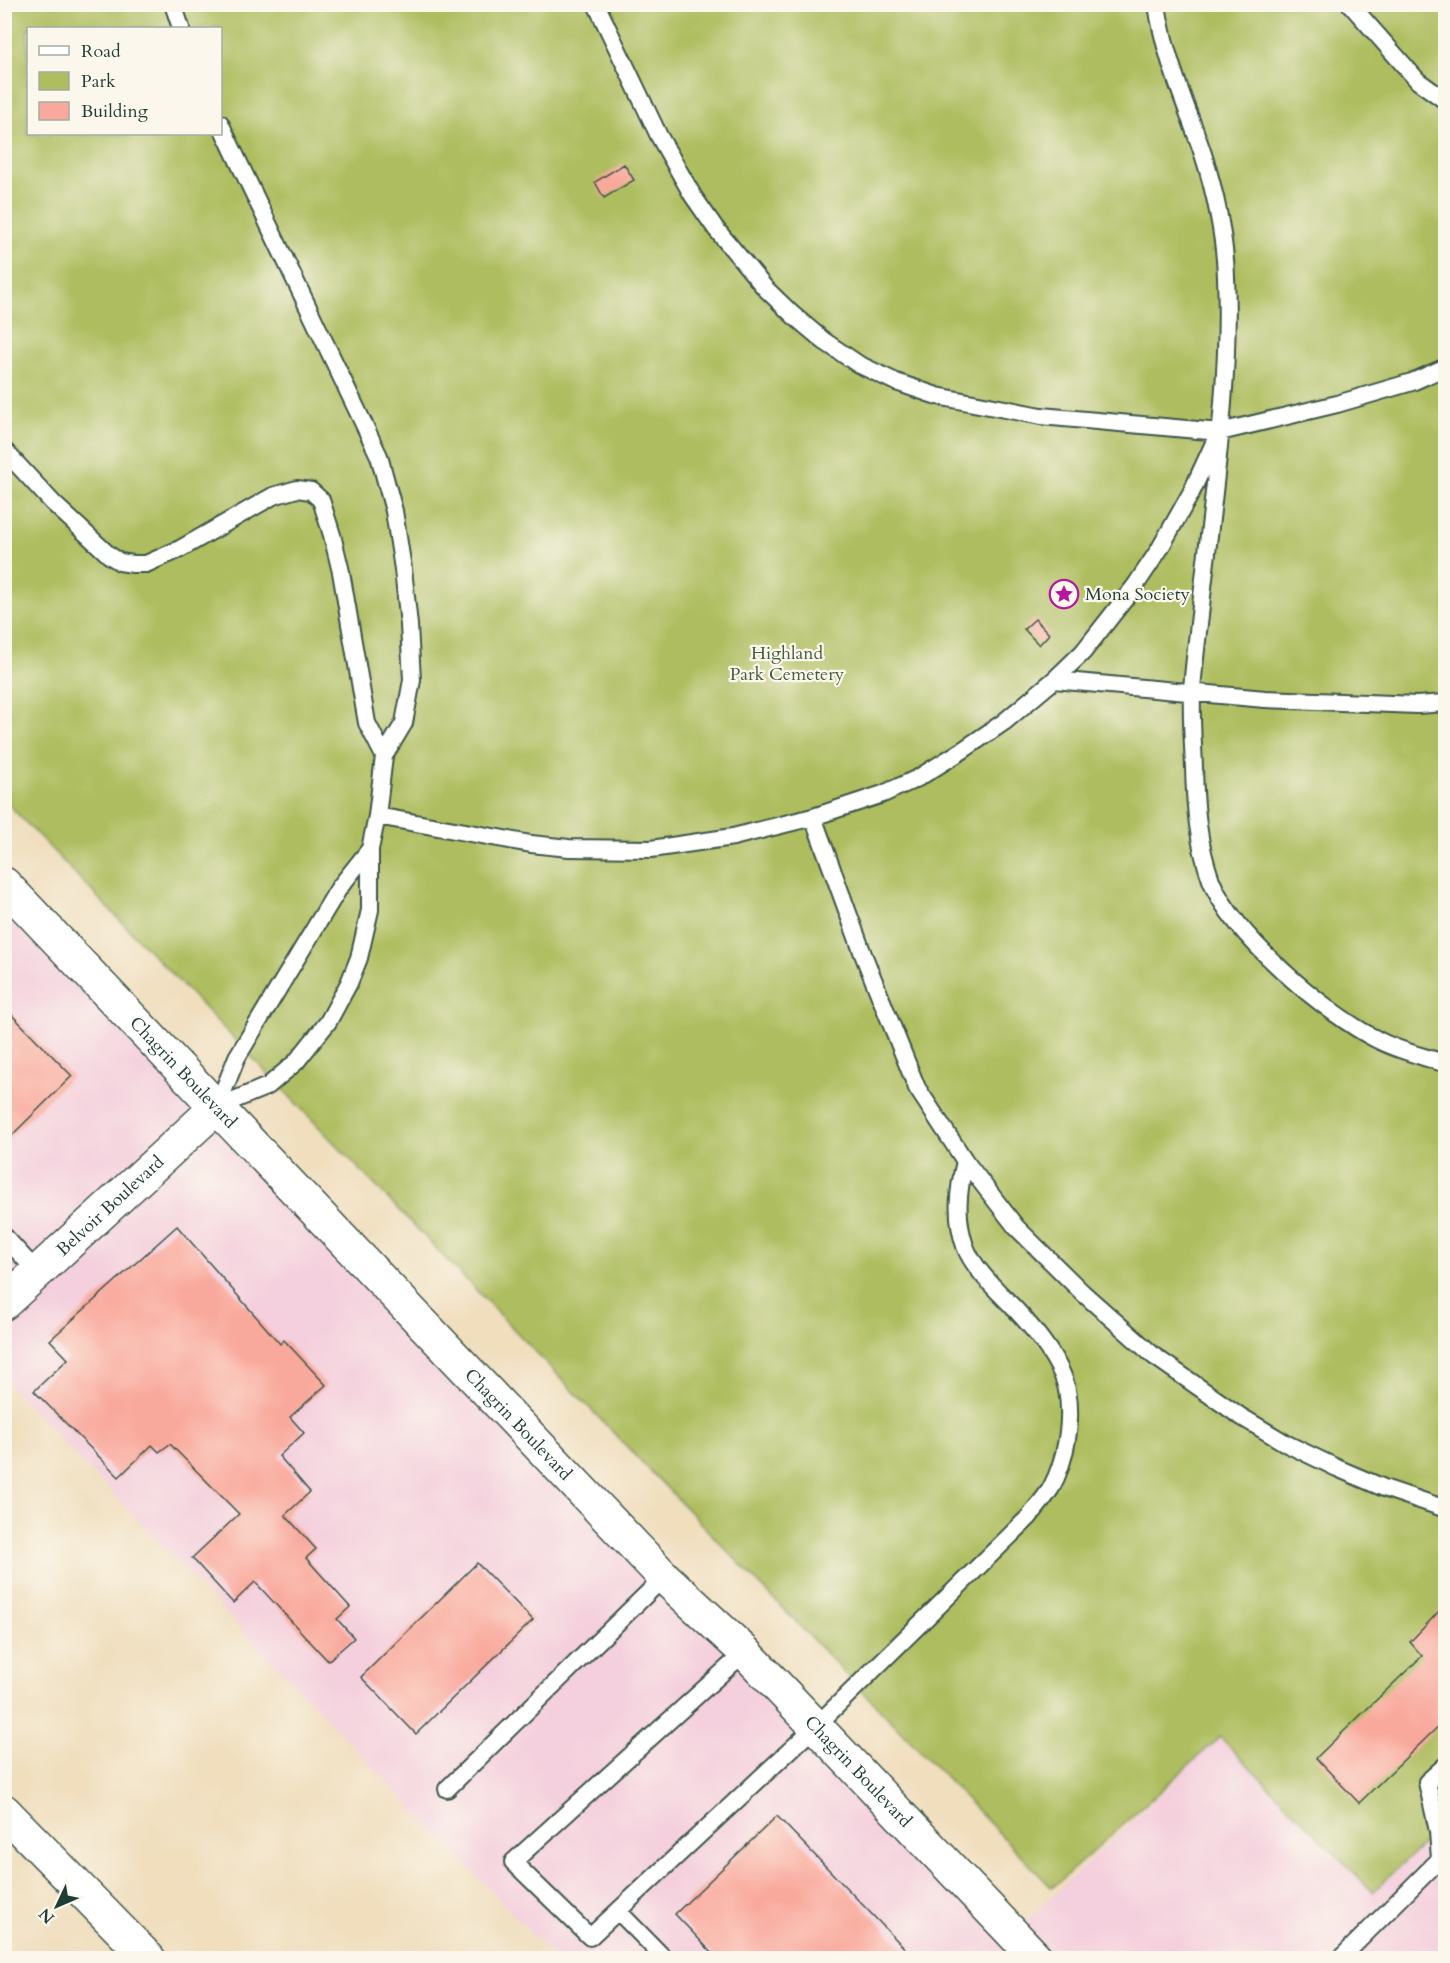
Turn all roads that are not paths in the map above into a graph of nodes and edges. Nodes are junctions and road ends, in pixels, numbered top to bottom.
1 (173, 4) edge
2 (596, 4) edge
3 (1157, 4) edge
4 (1350, 4) edge
5 (181, 27) edge
6 (1446, 101) edge
7 (222, 127) edge
8 (1446, 367) edge
9 (1220, 432) junction
10 (4, 450) edge
11 (1054, 680) junction
12 (1192, 692) junction
13 (1446, 703) edge
14 (384, 756) junction
15 (377, 816) junction
16 (813, 817) junction
17 (369, 849) junction
18 (4, 884) edge
19 (1446, 1064) edge
20 (217, 1107) junction
21 (965, 1161) junction
22 (4, 1236) edge
23 (37, 1272) junction
24 (4, 1303) edge
25 (1446, 1509) edge
26 (664, 1577) junction
27 (745, 1652) junction
28 (816, 1726) junction
29 (1446, 1765) edge
30 (447, 1789) dead end
31 (4, 1811) edge
32 (618, 1911) junction
33 (148, 1959) edge
34 (664, 1959) edge
35 (1036, 1959) edge
36 (1341, 1959) edge

1 - 5 lane
2 - 9 lane
3 - 9 lane
4 - 6 lane
7 - 14 lane
8 - 9 lane
9 - 11 lane
9 - 12 lane
10 - 14 lane
11 - 12 lane
11 - 16 lane
12 - 13 lane
12 - 19 lane
14 - 15 lane
15 - 16 lane
15 - 17 lane
16 - 21 lane
17 - 20 lane
17 - 20 lane
18 - 20 main road, Chagrin Boulevard
20 - 23 main road, Belvoir Boulevard
20 - 26 main road, Chagrin Boulevard
21 - 25 lane
21 - 28 lane
22 - 23 lane
23 - 24 main road, Belvoir Boulevard
26 - 27 main road, Chagrin Boulevard
26 - 30 lane
27 - 28 main road, Chagrin Boulevard
27 - 32 lane
28 - 32 lane
28 - 35 main road, Chagrin Boulevard
29 - 36 lane
31 - 33 main road
32 - 34 lane

